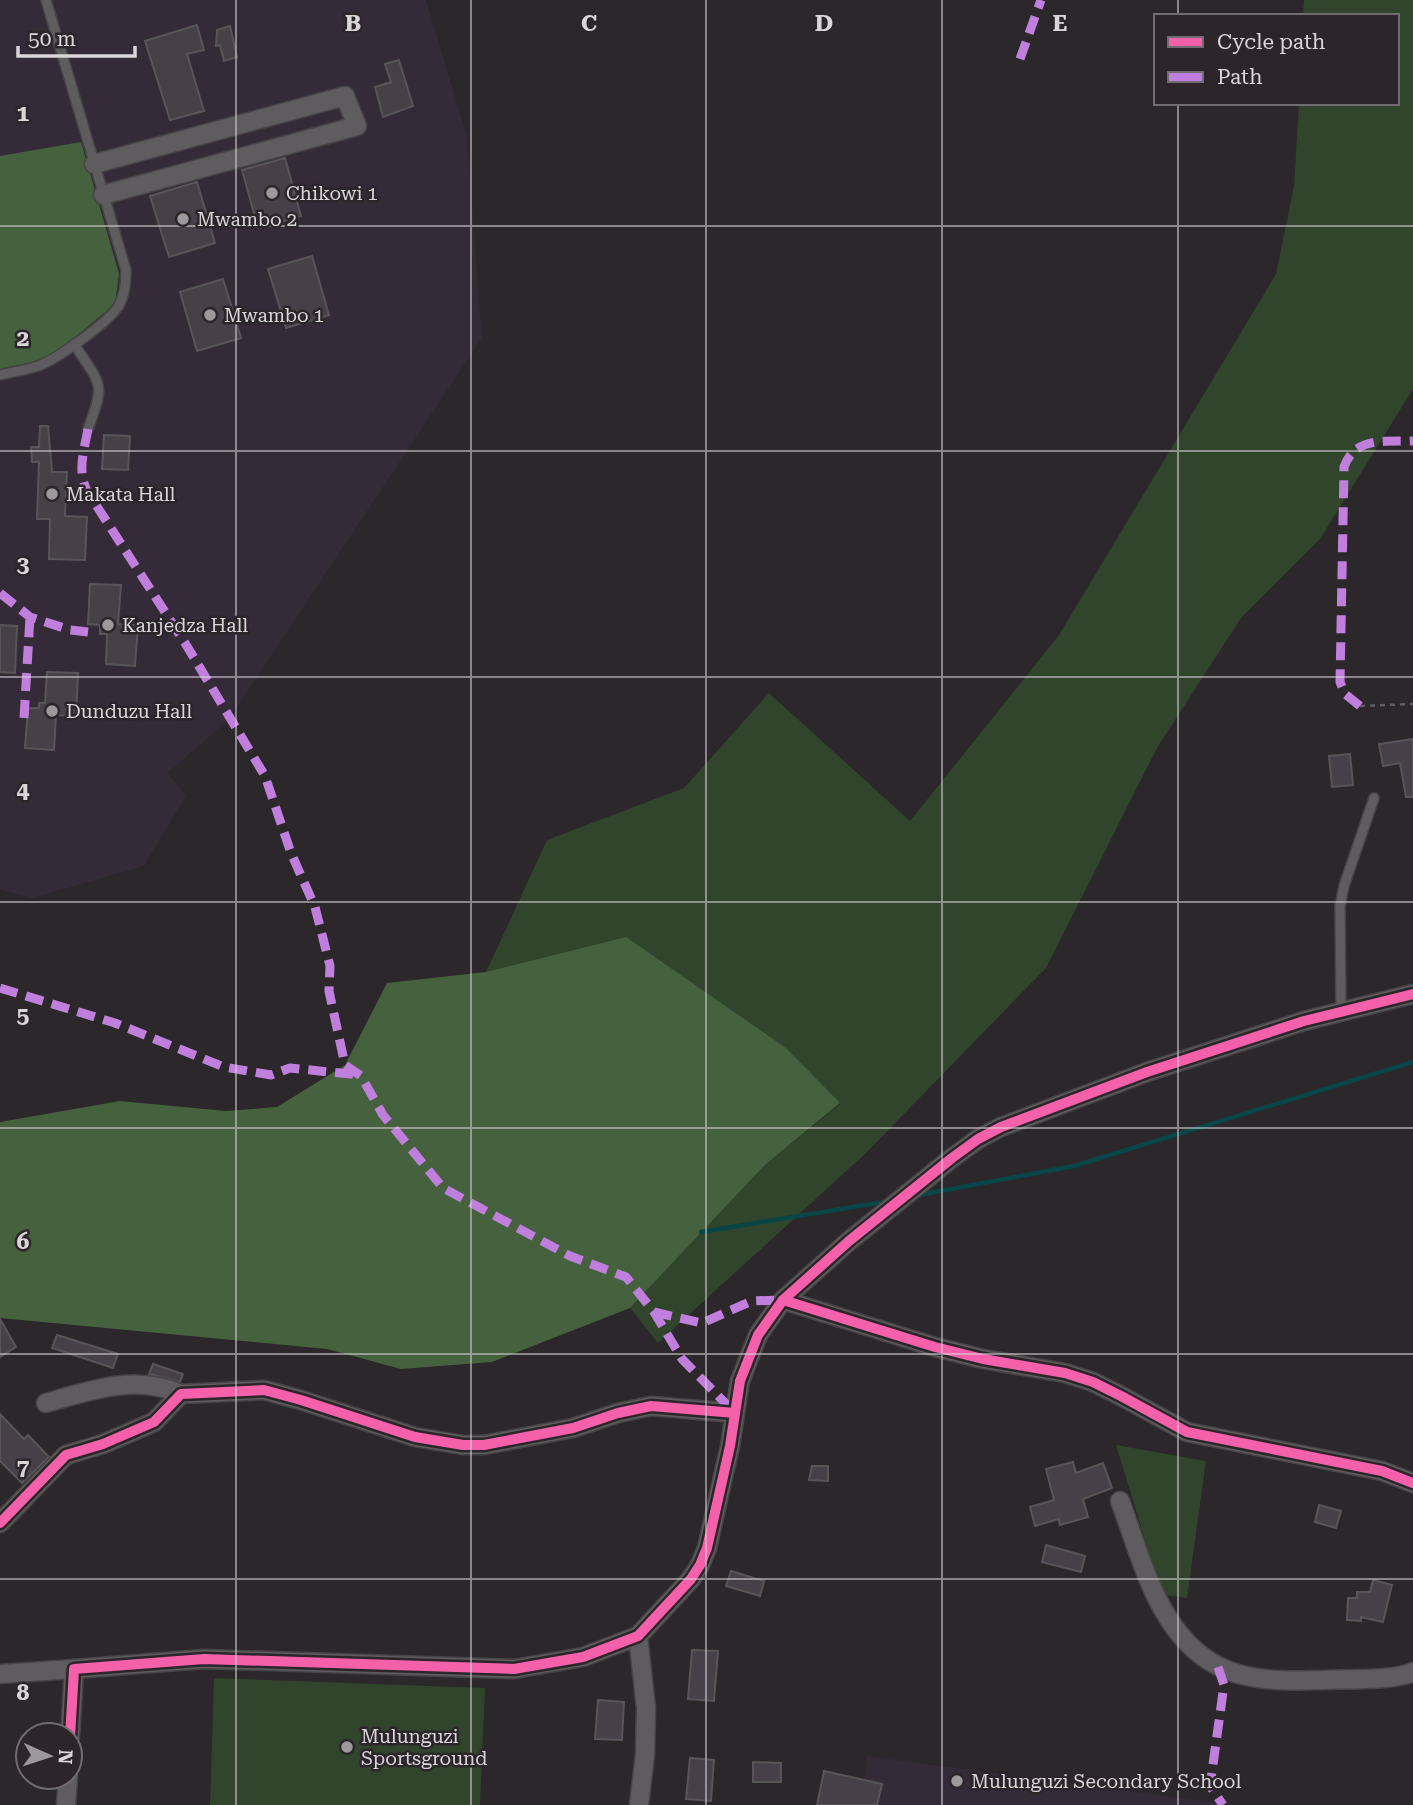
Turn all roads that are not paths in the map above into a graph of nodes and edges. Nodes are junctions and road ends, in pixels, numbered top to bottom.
1 (46, 0) edge
2 (94, 164) junction
3 (103, 195) junction
4 (74, 344) junction
5 (0, 375) edge
6 (88, 429) dead end
7 (1374, 798) dead end
8 (1413, 994) edge
9 (1341, 1012) junction
10 (783, 1300) junction
11 (181, 1394) junction
12 (46, 1403) dead end
13 (735, 1413) junction
14 (1413, 1483) edge
15 (1120, 1501) dead end
16 (0, 1523) edge
17 (638, 1636) junction
18 (74, 1669) junction
19 (1413, 1672) edge
20 (0, 1674) edge
21 (71, 1721) edge
22 (639, 1805) edge

1 - 2 lane
2 - 3 lane
2 - 3 street
3 - 4 lane
4 - 5 lane
4 - 6 lane
7 - 9 lane
8 - 9 street
9 - 10 street
10 - 13 street
10 - 14 street
11 - 12 street
11 - 13 street
11 - 16 street
13 - 17 street
15 - 19 street
17 - 18 street
17 - 22 street
18 - 20 street
18 - 21 street

